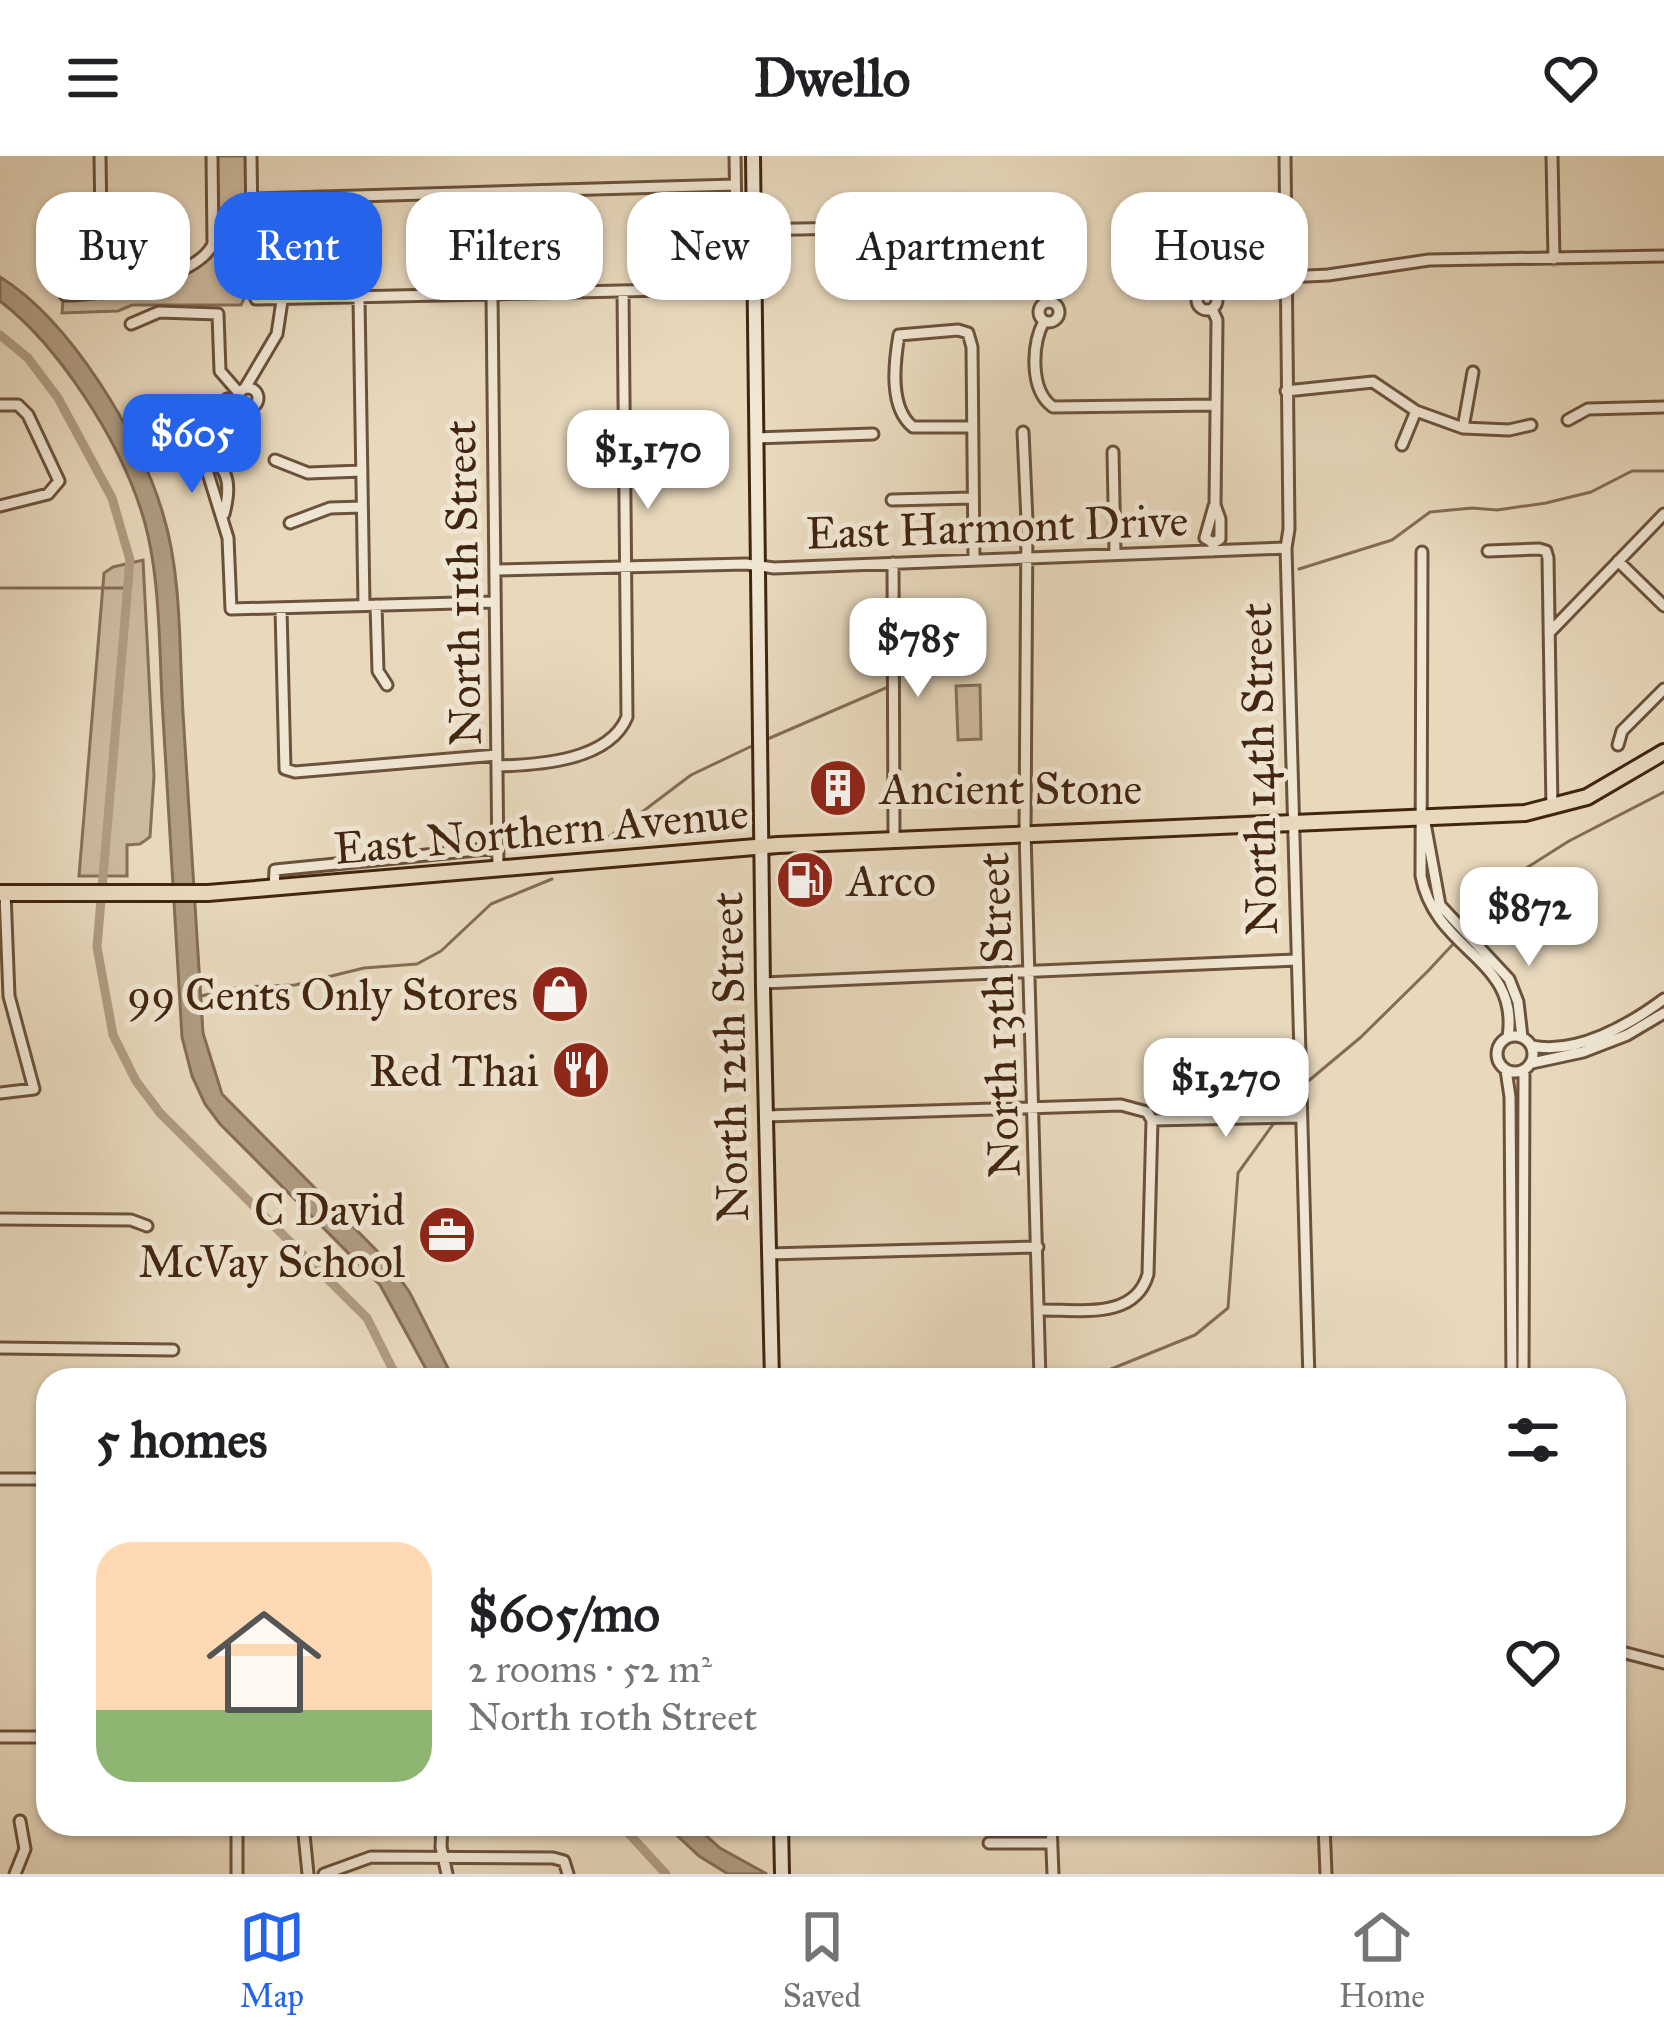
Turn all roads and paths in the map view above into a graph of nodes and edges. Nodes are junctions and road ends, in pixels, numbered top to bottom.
1 (100, 156) edge
2 (212, 156) edge
3 (251, 156) edge
4 (735, 156) edge
5 (753, 156) edge
6 (1285, 156) edge
7 (1552, 156) edge
8 (736, 185) junction
9 (101, 192) edge
10 (251, 192) edge
11 (736, 192) edge
12 (753, 192) edge
13 (1285, 192) edge
14 (382, 195) edge
15 (1664, 256) edge
16 (1554, 259) junction
17 (190, 268) edge
18 (1308, 276) edge
19 (603, 292) edge
20 (622, 292) junction
21 (627, 292) edge
22 (269, 300) edge
23 (320, 300) edge
24 (359, 300) edge
25 (491, 300) edge
26 (754, 300) edge
27 (1286, 300) edge
28 (282, 301) junction
29 (1212, 309) dead end
30 (1044, 321) dead end
31 (131, 325) dead end
32 (1473, 372) dead end
33 (1286, 391) junction
34 (241, 393) junction
35 (0, 405) edge
36 (1216, 405) junction
37 (1664, 407) edge
38 (1416, 411) junction
39 (1568, 420) dead end
40 (200, 423) junction
41 (1531, 425) dead end
42 (972, 427) junction
43 (1463, 428) junction
44 (1023, 432) dead end
45 (873, 434) dead end
46 (197, 438) junction
47 (757, 438) junction
48 (1402, 445) dead end
49 (1113, 452) dead end
50 (275, 460) dead end
51 (362, 471) junction
52 (972, 498) junction
53 (892, 500) dead end
54 (0, 506) edge
55 (362, 507) junction
56 (1664, 514) edge
57 (290, 523) dead end
58 (1213, 547) junction
59 (1286, 548) junction
60 (1488, 550) dead end
61 (1422, 552) dead end
62 (1115, 554) junction
63 (1025, 558) junction
64 (974, 560) junction
65 (1618, 561) junction
66 (893, 563) junction
67 (759, 566) junction
68 (627, 567) junction
69 (495, 570) junction
70 (495, 602) junction
71 (364, 605) junction
72 (376, 605) junction
73 (1664, 606) edge
74 (281, 609) junction
75 (1549, 633) junction
76 (387, 685) dead end
77 (1664, 689) edge
78 (1618, 745) dead end
79 (1664, 752) edge
80 (498, 760) junction
81 (1552, 808) junction
82 (1424, 818) junction
83 (1291, 821) junction
84 (1025, 832) junction
85 (894, 839) junction
86 (761, 846) junction
87 (497, 848) junction
88 (498, 869) junction
89 (274, 890) junction
90 (3, 893) edge
91 (1466, 942) junction
92 (1296, 960) junction
93 (1029, 973) junction
94 (763, 983) junction
95 (1664, 999) edge
96 (1664, 1013) edge
97 (1508, 1037) junction
98 (1522, 1037) junction
99 (1532, 1046) junction
100 (1528, 1066) junction
101 (1506, 1070) junction
102 (0, 1093) edge
103 (1034, 1107) junction
104 (765, 1116) junction
105 (1149, 1116) junction
106 (1300, 1117) junction
107 (0, 1220) edge
108 (147, 1226) dead end
109 (1038, 1246) junction
110 (768, 1254) junction
111 (1039, 1310) junction
112 (0, 1348) edge
113 (173, 1350) dead end
114 (772, 1368) edge
115 (1040, 1368) edge
116 (1309, 1368) edge
117 (1512, 1368) edge
118 (1523, 1368) edge
119 (0, 1479) edge
120 (36, 1480) edge
121 (1626, 1653) edge
122 (1664, 1664) edge
123 (0, 1737) edge
124 (36, 1737) edge
125 (20, 1821) dead end
126 (237, 1836) edge
127 (304, 1836) edge
128 (442, 1836) edge
129 (781, 1836) edge
130 (1052, 1836) edge
131 (1325, 1836) edge
132 (988, 1843) dead end
133 (1052, 1843) junction
134 (443, 1857) junction
135 (15, 1874) edge
136 (237, 1874) edge
137 (308, 1874) edge
138 (324, 1874) edge
139 (447, 1874) edge
140 (568, 1874) edge
141 (782, 1874) edge
142 (1053, 1874) edge
143 (1327, 1874) edge

1 - 9 street
2 - 17 street
3 - 10 street
4 - 8 street
5 - 12 street, North 12th Street
6 - 13 street, North 14th Street
7 - 16 street
8 - 11 street
8 - 14 street
15 - 16 street
16 - 18 street
19 - 20 street
20 - 21 street
20 - 68 street
22 - 28 street
23 - 28 street
24 - 51 street
25 - 69 street, North 11th Street
26 - 47 street, North 12th Street
27 - 33 street, North 14th Street
28 - 34 street
29 - 36 street
30 - 36 street
31 - 34 street
32 - 43 street
33 - 38 street
33 - 59 street, North 14th Street
34 - 40 street
35 - 54 street
36 - 58 street
37 - 39 street
38 - 43 street
38 - 48 street
40 - 46 street
40 - 46 street
41 - 43 street
42 - 42 street
42 - 52 street
44 - 63 street, North 13th Street
45 - 47 street
46 - 74 street
47 - 67 street, North 12th Street
49 - 62 street
50 - 51 street
51 - 55 street
52 - 53 street
52 - 64 street
55 - 57 street
55 - 71 street
56 - 65 street
58 - 59 street, East Harmont Drive
58 - 62 street, East Harmont Drive
59 - 83 street, North 14th Street
60 - 75 street
61 - 82 street
62 - 63 street, East Harmont Drive
63 - 64 street, East Harmont Drive
63 - 84 street, North 13th Street
64 - 66 street, East Harmont Drive
65 - 73 street
65 - 75 street
66 - 67 street, East Harmont Drive
66 - 85 street
67 - 68 street, East Harmont Drive
67 - 86 street, North 12th Street
68 - 69 street, East Harmont Drive
68 - 80 street
69 - 70 street, North 11th Street
70 - 72 street
70 - 80 street, North 11th Street
71 - 72 street
71 - 74 street
72 - 76 street
74 - 80 street
75 - 81 street
77 - 78 street
79 - 81 main road, East Northern Avenue
80 - 87 street, North 11th Street
81 - 82 main road, East Northern Avenue
82 - 83 main road, East Northern Avenue
82 - 91 street
83 - 84 main road, East Northern Avenue
83 - 92 street, North 14th Street
84 - 85 main road, East Northern Avenue
84 - 93 street, North 13th Street
85 - 86 main road, East Northern Avenue
86 - 88 main road, East Northern Avenue
86 - 94 street, North 12th Street
87 - 88 street, North 11th Street
87 - 89 street, East Northern Avenue
88 - 89 main road, East Northern Avenue
89 - 90 main road, East Northern Avenue
90 - 102 street
91 - 97 street
91 - 98 street
92 - 93 street
92 - 106 street, North 14th Street
93 - 94 street
93 - 103 street, North 13th Street
94 - 104 street, North 12th Street
95 - 99 street
96 - 100 street
97 - 98 street
97 - 101 street
98 - 99 street
99 - 100 street
100 - 101 street
100 - 118 street
101 - 117 street
103 - 104 street
103 - 105 street
103 - 109 street, North 13th Street
104 - 110 street, North 12th Street
105 - 106 street
105 - 111 street
106 - 116 street, North 14th Street
107 - 108 street
109 - 110 street
109 - 111 street, North 13th Street
110 - 114 street, North 12th Street
111 - 115 street, North 13th Street
112 - 113 street
119 - 120 street
121 - 122 street
123 - 124 street
125 - 135 street
126 - 136 street
127 - 137 street
128 - 134 street
129 - 141 street
130 - 133 street
131 - 143 street
132 - 133 street
133 - 142 street
134 - 138 street
134 - 139 street
134 - 140 street

